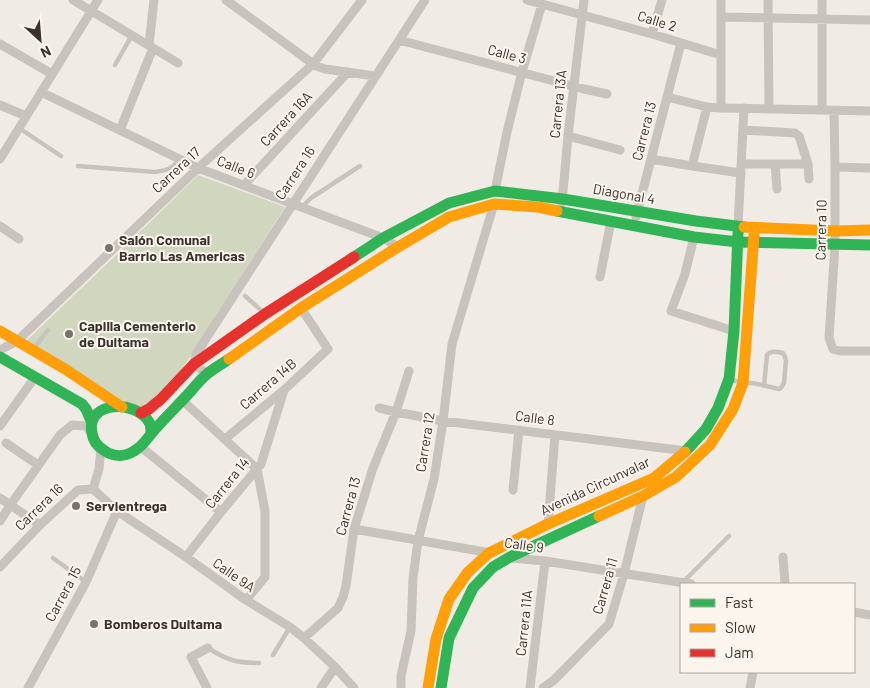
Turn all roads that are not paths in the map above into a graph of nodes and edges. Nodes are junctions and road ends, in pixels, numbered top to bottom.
1 (73, 0) edge
2 (98, 0) edge
3 (154, 0) edge
4 (226, 0) edge
5 (362, 0) edge
6 (425, 0) edge
7 (527, 0) edge
8 (584, 0) edge
9 (662, 0) edge
10 (721, 0) edge
11 (768, 0) edge
12 (822, 0) edge
13 (542, 4) junction
14 (91, 11) junction
15 (583, 14) junction
16 (721, 17) junction
17 (768, 18) junction
18 (822, 19) junction
19 (870, 20) edge
20 (652, 34) junction
21 (132, 35) junction
22 (399, 40) junction
23 (681, 43) junction
24 (0, 44) edge
25 (151, 47) junction
26 (721, 55) junction
27 (178, 62) dead end
28 (313, 64) junction
29 (115, 65) dead end
30 (348, 72) junction
31 (522, 72) junction
32 (52, 74) junction
33 (375, 76) junction
34 (573, 86) junction
35 (42, 92) junction
36 (607, 94) dead end
37 (667, 97) junction
38 (0, 105) edge
39 (707, 107) junction
40 (721, 108) junction
41 (744, 108) junction
42 (769, 109) junction
43 (822, 110) junction
44 (834, 110) junction
45 (870, 111) edge
46 (26, 116) junction
47 (19, 128) junction
48 (120, 130) junction
49 (743, 130) junction
50 (568, 136) junction
51 (620, 150) dead end
52 (61, 156) dead end
53 (0, 159) edge
54 (180, 159) junction
55 (651, 159) junction
56 (775, 164) junction
57 (808, 164) junction
58 (78, 166) dead end
59 (360, 166) dead end
60 (692, 166) junction
61 (835, 167) junction
62 (198, 168) junction
63 (742, 168) junction
64 (870, 168) edge
65 (809, 179) dead end
66 (244, 185) junction
67 (777, 189) dead end
68 (495, 191) junction
69 (563, 199) junction
70 (292, 204) junction
71 (494, 204) junction
72 (302, 207) junction
73 (561, 212) junction
74 (637, 212) junction
75 (611, 221) junction
76 (633, 225) junction
77 (0, 226) edge
78 (738, 226) junction
79 (754, 228) junction
80 (870, 230) edge
81 (835, 231) junction
82 (694, 237) junction
83 (19, 238) dead end
84 (383, 238) junction
85 (738, 242) junction
86 (754, 242) junction
87 (835, 244) junction
88 (870, 245) edge
89 (398, 247) junction
90 (600, 278) dead end
91 (245, 296) dead end
92 (302, 308) junction
93 (265, 314) junction
94 (48, 330) dead end
95 (0, 331) edge
96 (734, 331) junction
97 (17, 341) junction
98 (0, 350) edge
99 (32, 350) junction
100 (870, 351) edge
101 (0, 357) edge
102 (194, 364) junction
103 (409, 371) dead end
104 (207, 374) junction
105 (35, 377) junction
106 (730, 380) junction
107 (743, 383) junction
108 (764, 386) junction
109 (284, 390) junction
110 (182, 400) junction
111 (122, 407) junction
112 (380, 408) dead end
113 (396, 412) junction
114 (141, 413) junction
115 (443, 421) junction
116 (0, 426) edge
117 (91, 428) junction
118 (519, 430) junction
119 (151, 433) junction
120 (555, 435) junction
121 (225, 439) junction
122 (6, 443) dead end
123 (141, 447) junction
124 (101, 449) junction
125 (687, 451) junction
126 (38, 465) junction
127 (258, 469) junction
128 (94, 489) junction
129 (513, 490) dead end
130 (643, 496) junction
131 (0, 498) edge
132 (11, 504) junction
133 (117, 511) junction
134 (221, 512) junction
135 (0, 521) edge
136 (548, 524) junction
137 (40, 525) junction
138 (354, 529) junction
139 (729, 536) dead end
140 (418, 541) junction
141 (489, 553) junction
142 (186, 557) junction
143 (510, 557) junction
144 (782, 557) dead end
145 (52, 558) dead end
146 (545, 561) junction
147 (0, 567) edge
148 (624, 574) junction
149 (86, 582) junction
150 (687, 583) edge
151 (785, 583) edge
152 (246, 600) junction
153 (855, 612) edge
154 (870, 614) edge
155 (290, 628) junction
156 (304, 638) junction
157 (208, 648) joint
158 (273, 655) dead end
159 (259, 662) dead end
160 (335, 667) junction
161 (753, 673) edge
162 (28, 688) edge
163 (207, 688) edge
164 (321, 688) edge
165 (354, 688) edge
166 (401, 688) edge
167 (428, 688) edge
168 (441, 688) edge
169 (530, 688) edge
170 (543, 688) edge
171 (750, 688) edge

1 - 14 street
2 - 14 street
3 - 25 street
4 - 28 street
5 - 28 street, Carrera 17
6 - 22 street, Carrera 16
7 - 13 street, Calle 2
8 - 15 street, Carrera 13A
9 - 20 street
10 - 16 street
11 - 17 street
12 - 18 street
13 - 15 street, Calle 2
13 - 31 street
14 - 21 street
14 - 32 street
15 - 20 street, Calle 2
15 - 34 street, Carrera 13A
16 - 17 street
16 - 26 street
17 - 18 street
17 - 42 street
18 - 19 street
18 - 43 street
20 - 23 street, Calle 2
21 - 25 street
21 - 29 lane
22 - 31 street, Calle 3
22 - 33 street, Carrera 16
23 - 26 street, Calle 2
23 - 37 street, Carrera 13
24 - 32 street
25 - 27 street
25 - 48 street
26 - 40 street
28 - 30 street
28 - 62 street, Carrera 17
30 - 33 street
30 - 66 street, Carrera 16A
31 - 34 street, Calle 3
31 - 68 street
32 - 35 street
33 - 70 street, Carrera 16
34 - 36 street, Calle 3
34 - 50 street, Carrera 13A
35 - 46 street
35 - 48 street, Calle 6
37 - 39 street
37 - 55 street, Carrera 13
38 - 46 street
39 - 40 street
39 - 60 street
40 - 41 street
41 - 42 street
41 - 49 street
42 - 43 street
43 - 44 street
44 - 45 street
44 - 61 street, Carrera 10
46 - 47 street
47 - 52 lane
47 - 53 street
48 - 54 street, Calle 6
49 - 57 street
49 - 63 street
50 - 51 street
50 - 69 street, Carrera 13A
54 - 58 lane
54 - 62 street, Calle 6
55 - 60 street
55 - 74 street, Carrera 13
56 - 57 street
56 - 63 street
56 - 67 street
57 - 65 street
59 - 72 lane
60 - 63 street
61 - 64 street
61 - 81 street, Carrera 10
62 - 66 street, Calle 6
62 - 97 street, Carrera 17
63 - 78 street
66 - 70 street, Calle 6
68 - 69 main road, Diagonal 4
68 - 84 main road, Diagonal 4
69 - 73 street, Carrera 13A
69 - 74 main road, Diagonal 4
70 - 72 street, Calle 6
70 - 102 street, Carrera 16
71 - 73 main road, Diagonal 4
71 - 89 main road, Diagonal 4
71 - 115 street, Carrera 12
72 - 84 street, Calle 6
73 - 75 main road, Diagonal 4
74 - 76 street, Carrera 13
74 - 78 main road, Diagonal 4
75 - 76 main road, Diagonal 4
75 - 90 street
76 - 82 main road, Diagonal 4
77 - 83 street
78 - 79 main road, Diagonal 4
78 - 85 main road, Avenida Circunvalar
79 - 81 main road, Diagonal 4
79 - 86 main road, Avenida Circunvalar
80 - 81 main road, Diagonal 4
81 - 87 street, Carrera 10
82 - 85 main road, Diagonal 4
82 - 96 street
84 - 89 street, Calle 6
84 - 93 main road, Carrera 16
85 - 86 main road, Diagonal 4
85 - 96 main road, Avenida Circunvalar
86 - 87 main road, Diagonal 4
86 - 107 main road, Avenida Circunvalar
87 - 88 main road, Diagonal 4
87 - 100 street, Carrera 10
89 - 92 main road
91 - 93 lane
92 - 104 main road
92 - 109 street, Carrera 14B
93 - 102 main road, Carrera 16
94 - 99 lane
95 - 97 main road
96 - 106 main road, Avenida Circunvalar
97 - 98 street, Carrera 17
97 - 99 main road
99 - 111 main road
101 - 105 main road
102 - 104 street
102 - 114 main road, Carrera 16
103 - 113 street, Carrera 13
104 - 110 main road
105 - 116 street
105 - 117 main road
106 - 107 lane
106 - 125 main road, Avenida Circunvalar
107 - 108 lane
107 - 130 main road, Avenida Circunvalar
108 - 108 lane
109 - 121 street, Carrera 14B
109 - 127 street, Carrera 14
110 - 119 main road
110 - 121 street
111 - 114 main road
111 - 117 main road
112 - 113 street, Calle 8
113 - 115 street, Calle 8
113 - 138 street, Carrera 13
114 - 119 main road
115 - 118 street, Calle 8
115 - 140 street, Carrera 12
117 - 124 main road
117 - 126 street
118 - 120 street, Calle 8
118 - 129 street
119 - 123 main road
120 - 125 street, Calle 8
120 - 136 street
121 - 127 street
122 - 126 street
123 - 124 main road
123 - 134 street
124 - 128 street
125 - 136 main road, Avenida Circunvalar
126 - 132 street
127 - 134 street, Carrera 14
127 - 152 street
128 - 133 street, Calle 9A
128 - 137 street, Carrera 16
130 - 143 main road, Avenida Circunvalar
130 - 148 street, Carrera 11
131 - 132 street
132 - 135 street
132 - 137 street
133 - 142 street, Calle 9A
133 - 149 street, Carrera 15
134 - 142 street, Carrera 14
136 - 141 main road, Avenida Circunvalar
137 - 147 street, Carrera 16
138 - 140 street, Calle 9
138 - 156 street, Carrera 13
139 - 150 lane
140 - 141 street, Calle 9
140 - 166 street, Carrera 12
141 - 143 street, Calle 9
141 - 167 main road, Avenida Circunvalar
142 - 152 street, Calle 9A
143 - 146 street, Calle 9
143 - 168 main road, Avenida Circunvalar
144 - 151 street
145 - 149 lane
146 - 148 street, Calle 9
146 - 169 street, Carrera 11A
148 - 150 street, Calle 9
148 - 170 street, Carrera 11
149 - 162 street, Carrera 15
152 - 155 street, Calle 9A
153 - 154 street
155 - 156 street, Calle 9A
155 - 158 lane
156 - 160 street, Calle 9A
157 - 159 lane
157 - 163 street
160 - 164 street
160 - 165 street, Calle 9A
161 - 171 street

